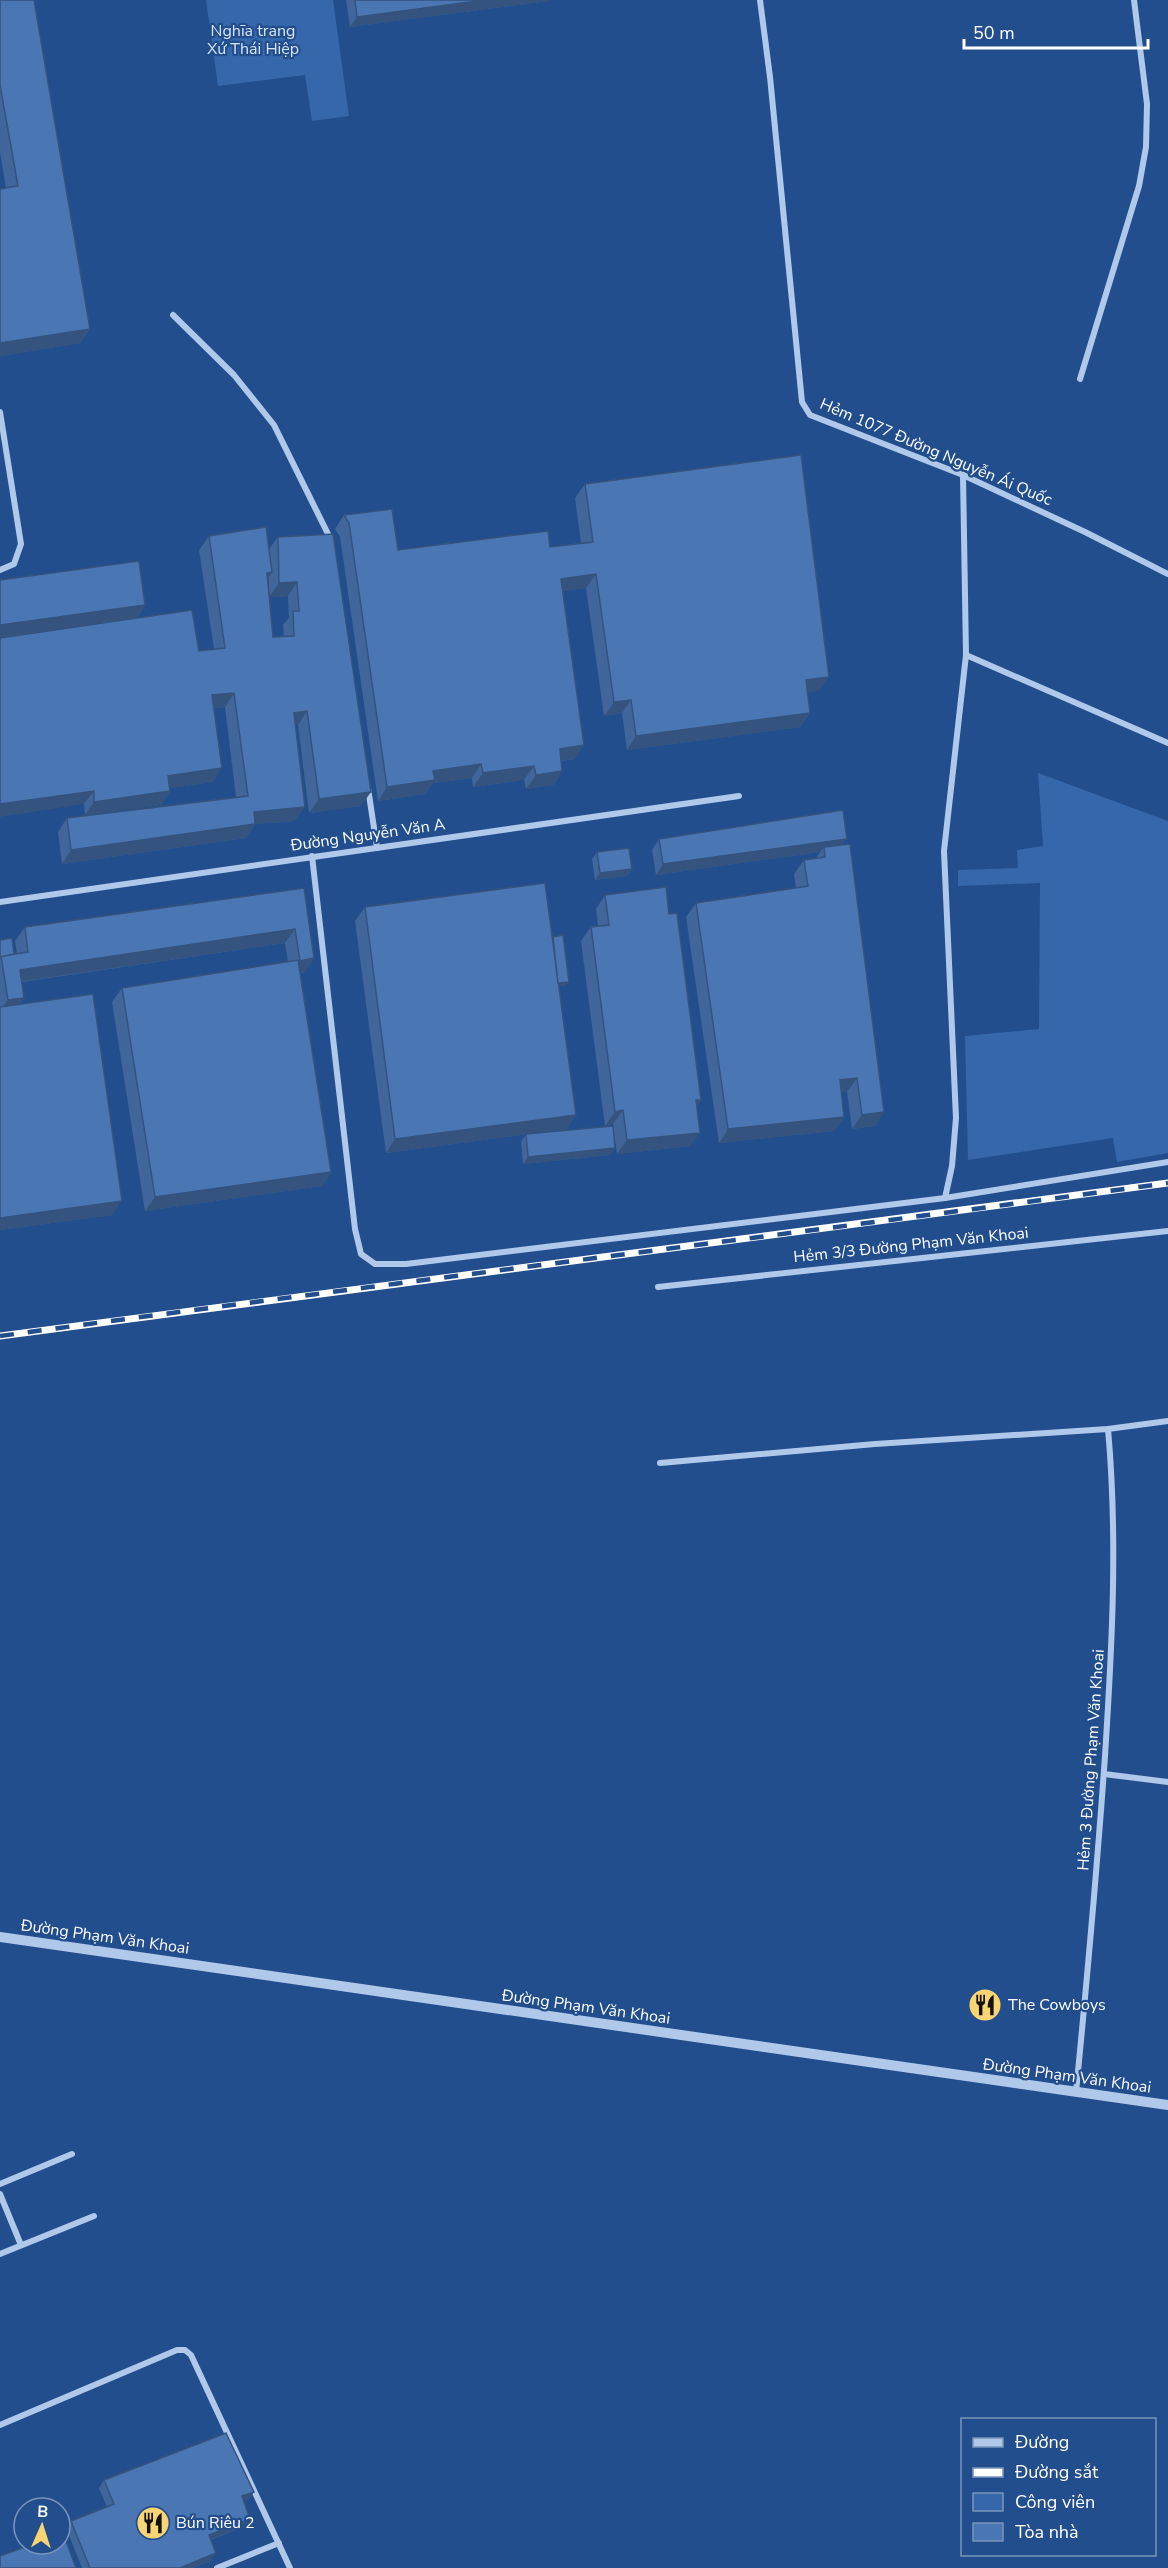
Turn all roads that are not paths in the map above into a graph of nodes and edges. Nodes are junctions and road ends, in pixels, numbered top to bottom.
1 (760, 0) edge
2 (1134, 0) edge
3 (173, 315) dead end
4 (1080, 379) dead end
5 (0, 412) edge
6 (3, 444) edge
7 (963, 476) junction
8 (333, 550) edge
9 (0, 570) edge
10 (1168, 574) edge
11 (966, 655) junction
12 (1168, 743) edge
13 (366, 779) edge
14 (739, 796) dead end
15 (377, 848) junction
16 (312, 856) junction
17 (0, 902) edge
18 (1168, 1162) edge
19 (945, 1198) junction
20 (1168, 1231) edge
21 (658, 1287) dead end
22 (1168, 1421) edge
23 (1108, 1429) junction
24 (660, 1463) dead end
25 (1104, 1773) junction
26 (1168, 1782) edge
27 (0, 1937) edge
28 (1076, 2092) junction
29 (1168, 2104) edge
30 (72, 2154) dead end
31 (0, 2184) edge
32 (0, 2194) edge
33 (94, 2216) dead end
34 (21, 2245) junction
35 (0, 2254) edge
36 (0, 2425) edge
37 (279, 2543) junction
38 (217, 2568) edge
39 (291, 2568) edge

1 - 7 street, Hẻm 1077 Đường Nguyễn Ái Quốc
2 - 4 street
3 - 8 street
5 - 6 street
6 - 9 street
7 - 10 street, Hẻm 1077 Đường Nguyễn Ái Quốc
7 - 11 street
11 - 12 street
11 - 19 street
13 - 15 street
14 - 15 street, Đường Nguyễn Văn A
15 - 16 street, Đường Nguyễn Văn A
16 - 17 street, Đường Nguyễn Văn A
16 - 19 street
18 - 19 street
20 - 21 street, Hẻm 3/3 Đường Phạm Văn Khoai
22 - 23 street
23 - 24 street
23 - 25 street, Hẻm 3 Đường Phạm Văn Khoai
25 - 26 street
25 - 28 street, Hẻm 3 Đường Phạm Văn Khoai
27 - 28 street, Đường Phạm Văn Khoai
28 - 29 street, Đường Phạm Văn Khoai
30 - 31 street
32 - 34 street
33 - 34 street
34 - 35 street
36 - 37 street
37 - 38 street
37 - 39 street

